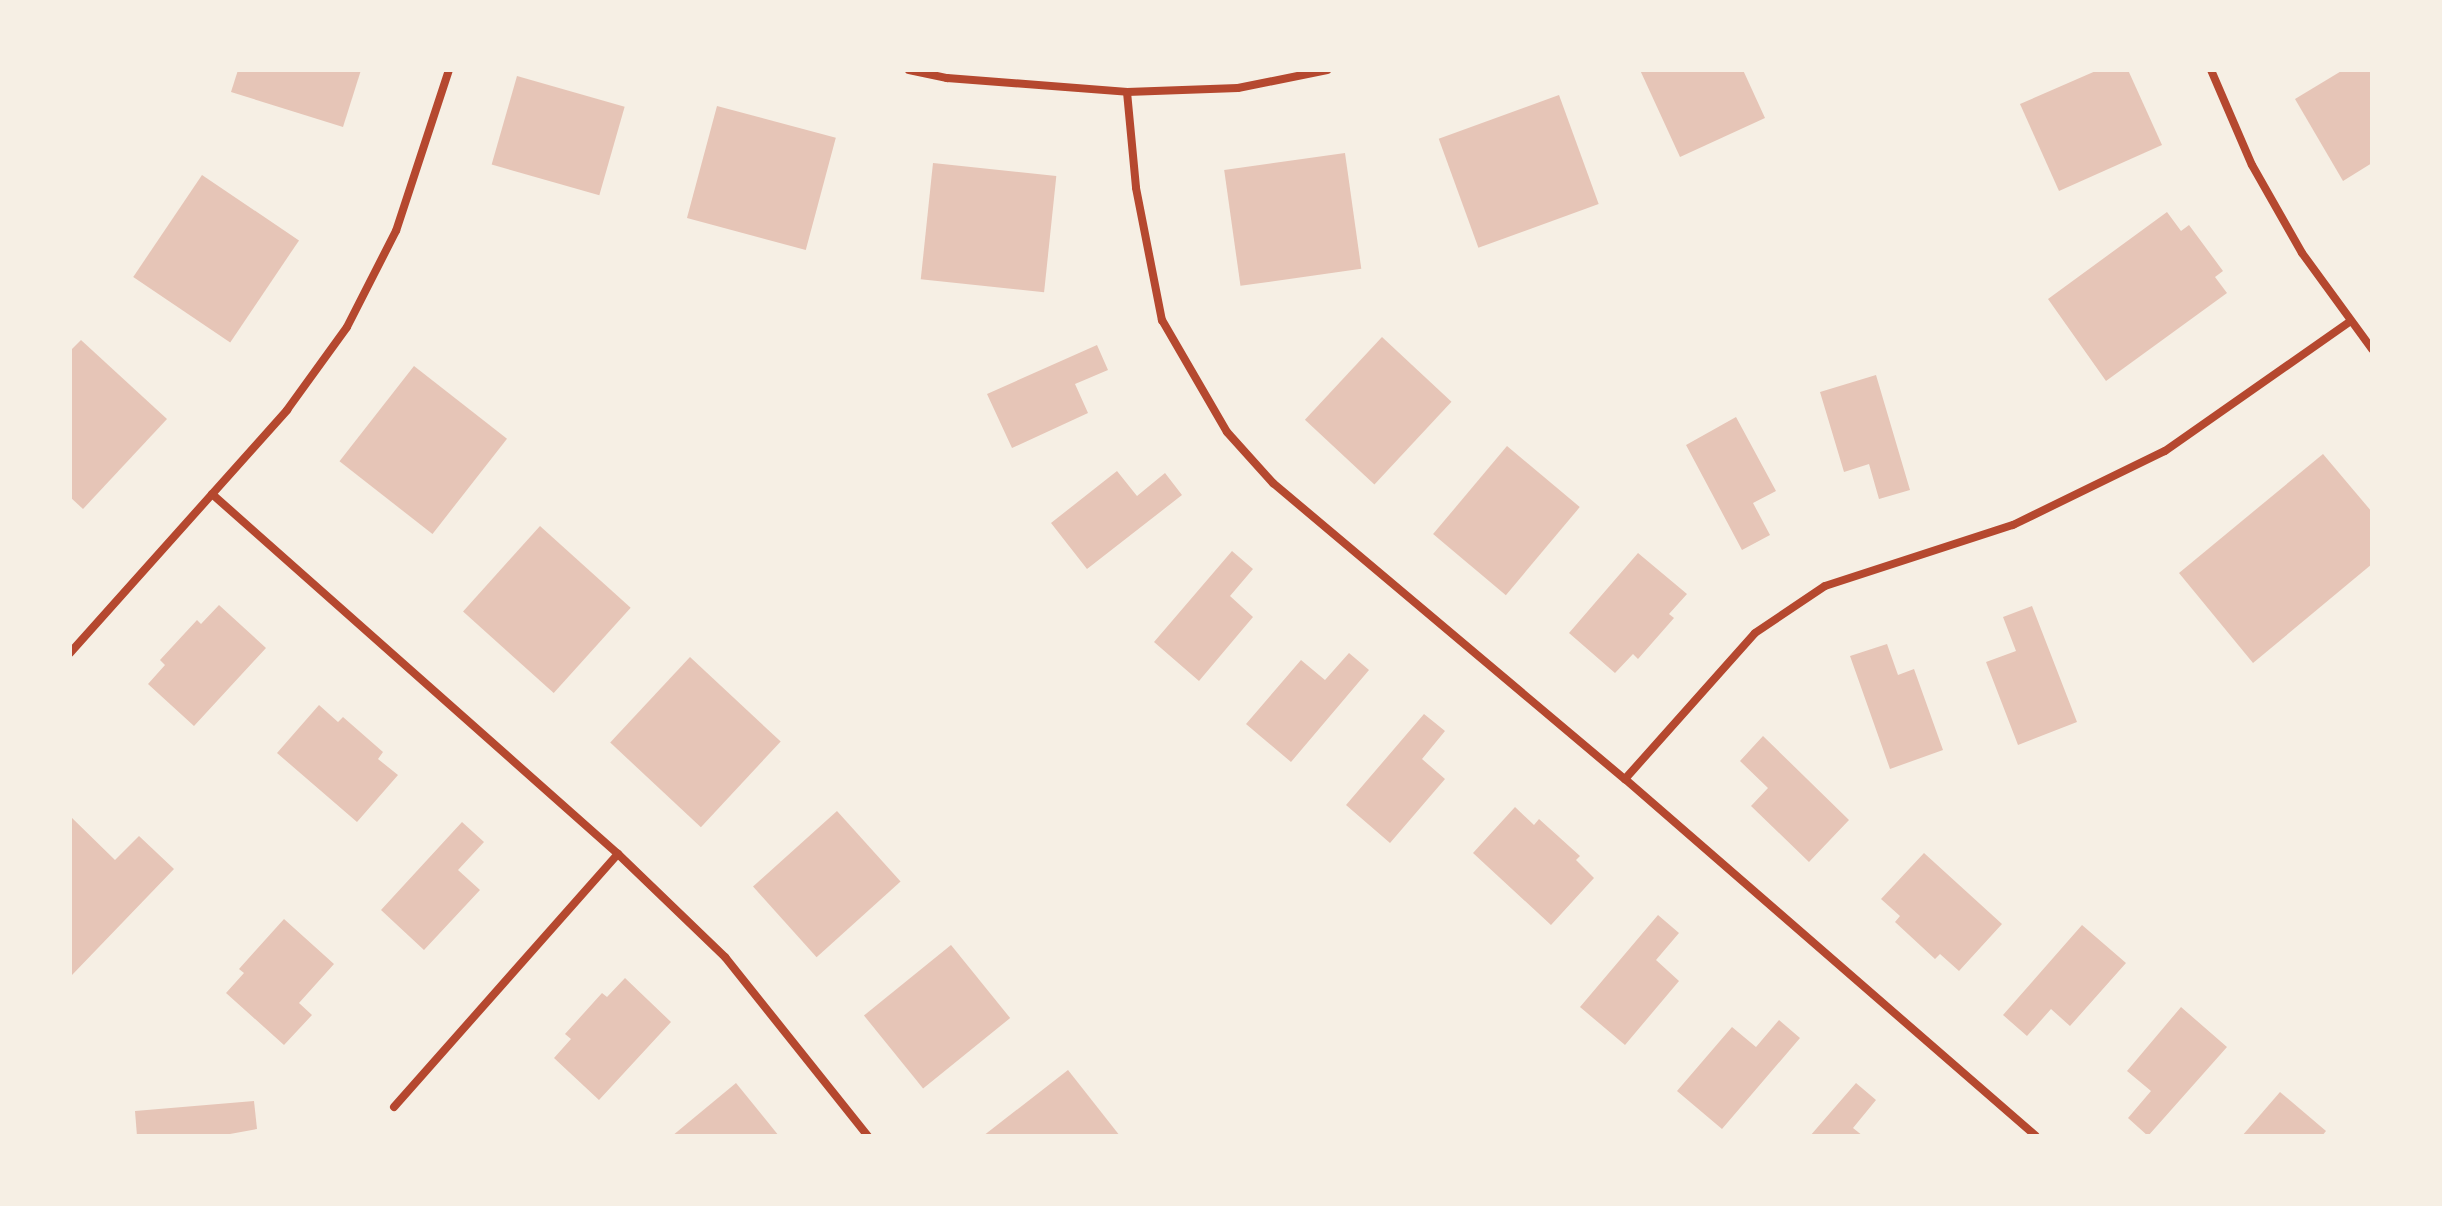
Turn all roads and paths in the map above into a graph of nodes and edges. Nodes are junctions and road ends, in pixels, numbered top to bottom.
1 (449, 70) edge
2 (909, 70) edge
3 (1327, 70) edge
4 (2211, 70) edge
5 (1127, 92) junction
6 (2349, 322) junction
7 (2372, 349) edge
8 (212, 494) junction
9 (70, 653) edge
10 (1625, 779) junction
11 (618, 854) junction
12 (394, 1107) dead end
13 (868, 1136) edge
14 (2036, 1136) edge

1 - 8 street
2 - 5 street
3 - 5 street
4 - 6 street
5 - 10 street
6 - 7 street
6 - 10 street
8 - 9 street
8 - 11 street
10 - 14 street
11 - 12 street
11 - 13 street

